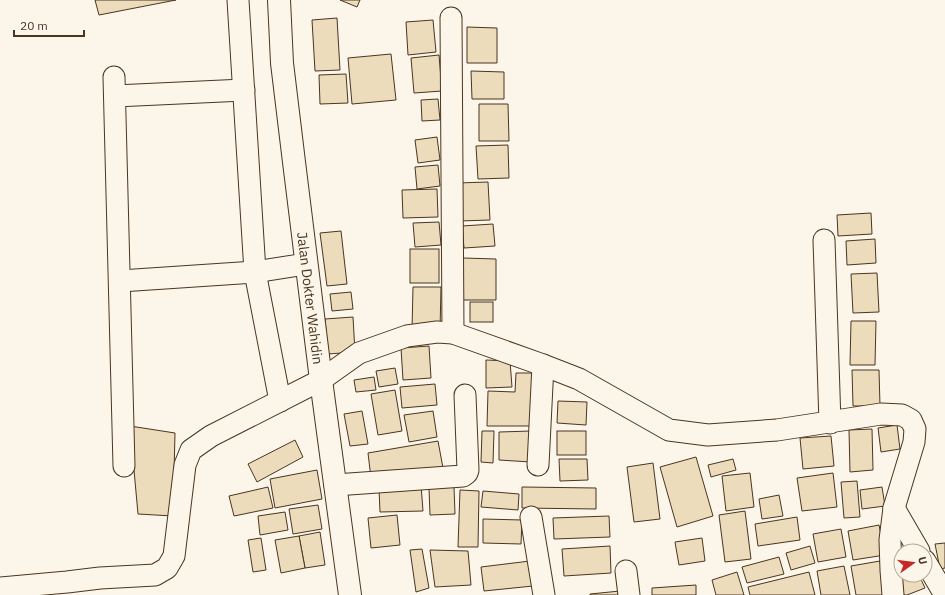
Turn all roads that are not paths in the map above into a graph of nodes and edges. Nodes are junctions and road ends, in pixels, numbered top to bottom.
1 (238, 0) edge
2 (279, 0) edge
3 (451, 18) dead end
4 (244, 90) junction
5 (824, 240) dead end
6 (306, 264) junction
7 (255, 272) junction
8 (120, 281) junction
9 (453, 333) junction
10 (543, 365) junction
11 (321, 380) junction
12 (465, 395) dead end
13 (280, 401) junction
14 (830, 423) junction
15 (538, 465) dead end
16 (124, 466) dead end
17 (335, 485) junction
18 (894, 508) junction
19 (531, 517) dead end
20 (914, 543) edge
21 (626, 571) dead end
22 (933, 575) edge
23 (0, 588) edge
24 (350, 595) edge
25 (544, 595) edge
26 (629, 595) edge
27 (893, 595) edge
28 (945, 595) edge

1 - 4 street
2 - 6 main road, Jalan Dokter Wahidin
3 - 9 street
4 - 7 street
4 - 8 street
5 - 14 street
6 - 7 street
6 - 11 main road, Jalan Dokter Wahidin
7 - 8 street
7 - 13 street
8 - 16 street
9 - 10 street
9 - 11 street
10 - 14 street
10 - 15 street
11 - 13 street
11 - 17 main road, Jalan Dokter Wahidin
12 - 17 street
13 - 23 street
14 - 18 street
17 - 24 main road, Jalan Dokter Wahidin
18 - 20 street
18 - 27 street
19 - 25 street
21 - 26 street
22 - 28 street

